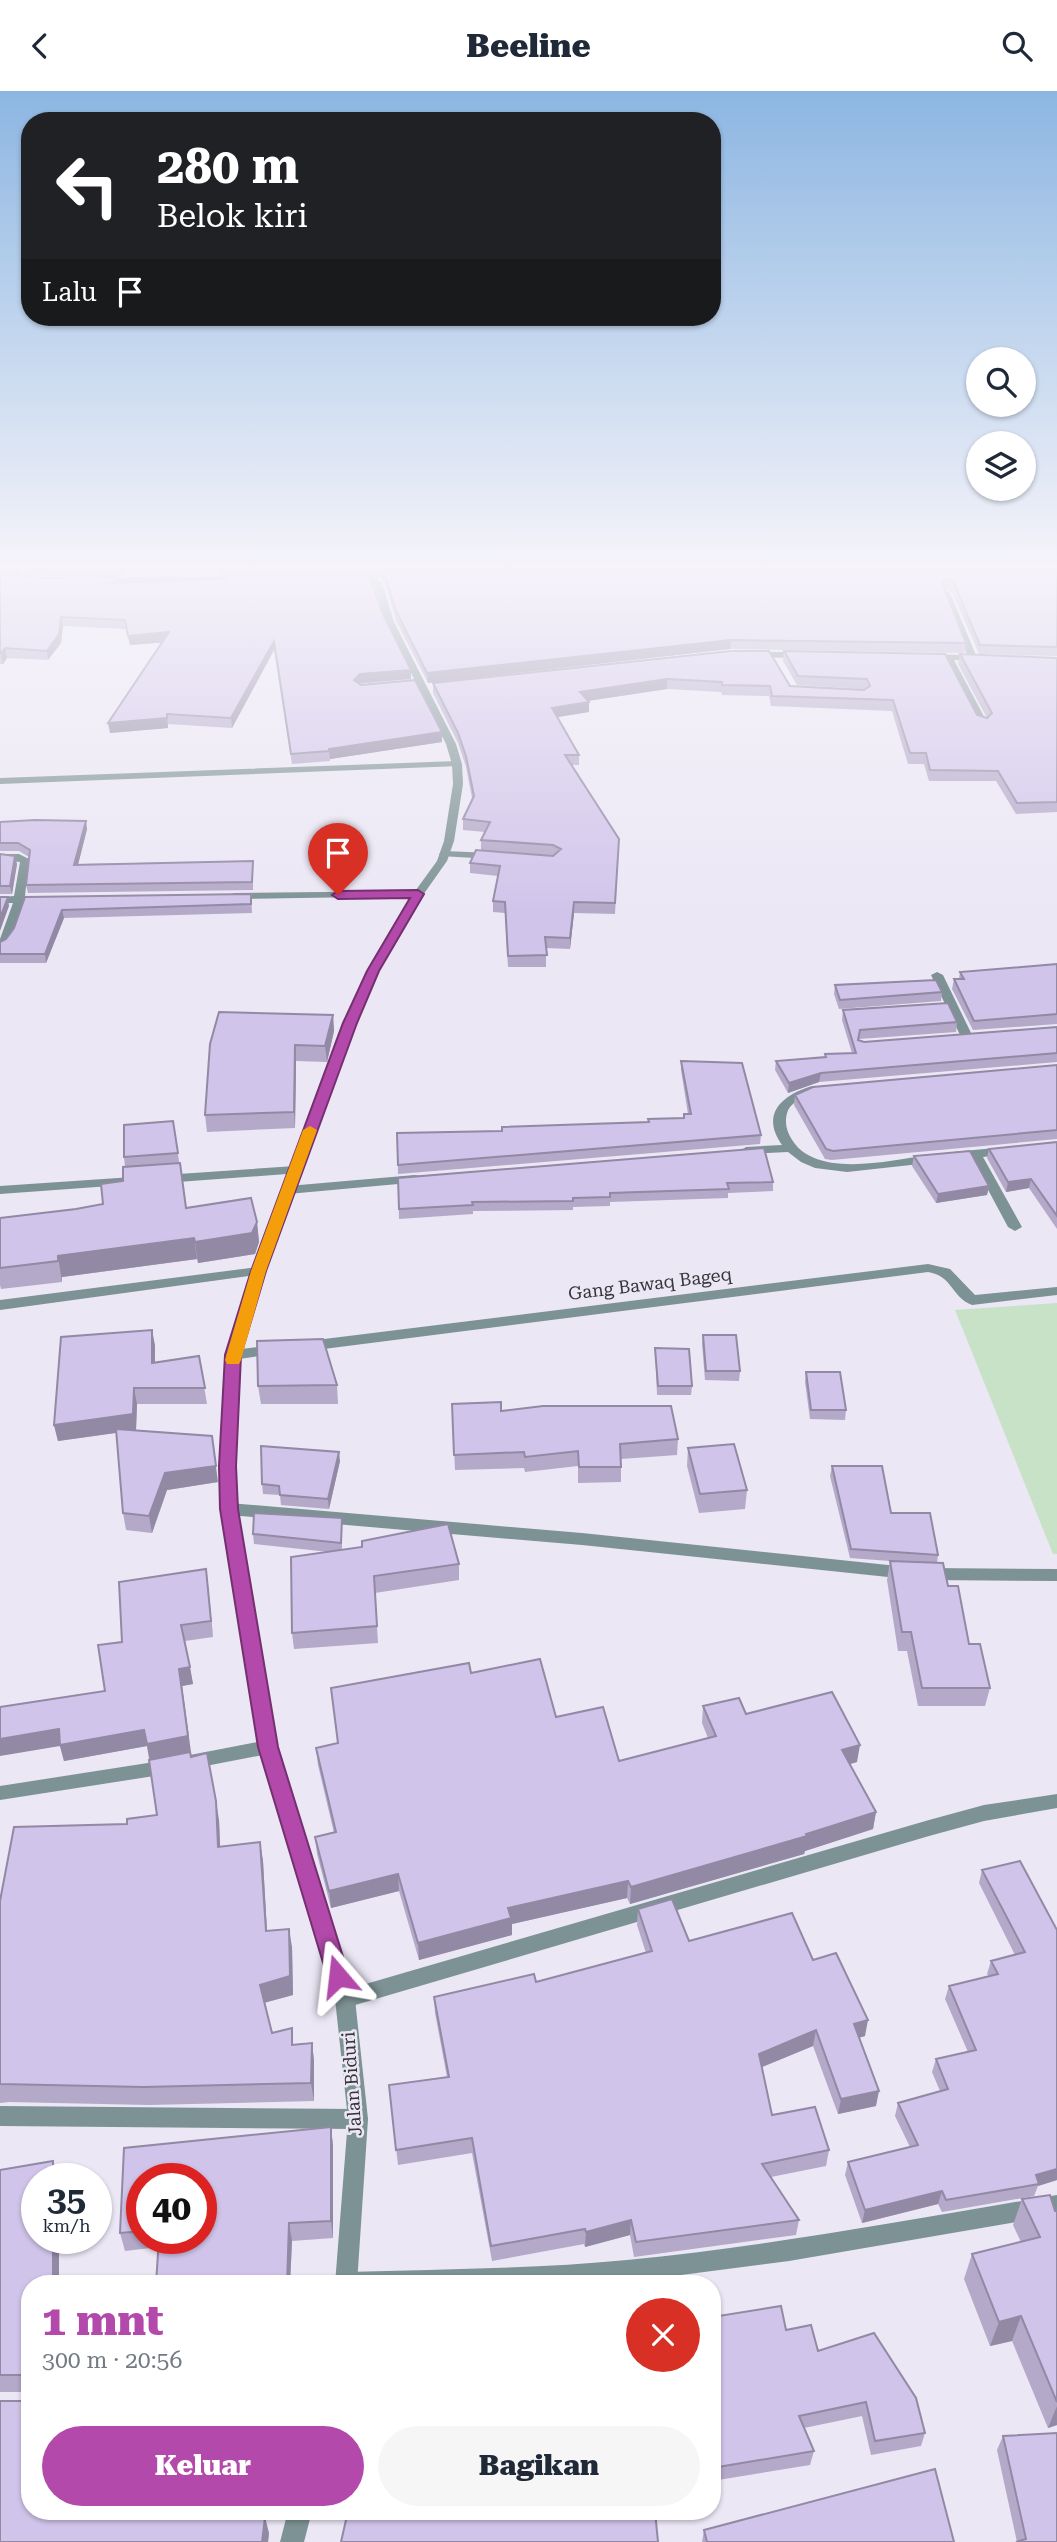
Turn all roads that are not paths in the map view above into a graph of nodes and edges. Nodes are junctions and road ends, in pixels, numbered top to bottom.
1 (421, 683) edge
2 (961, 683) edge
3 (983, 724) edge
4 (457, 764) junction
5 (0, 781) edge
6 (444, 854) junction
7 (0, 857) edge
8 (499, 857) edge
9 (418, 894) junction
10 (225, 896) edge
11 (60, 898) edge
12 (19, 899) junction
13 (0, 900) edge
14 (0, 946) edge
15 (937, 975) dead end
16 (952, 1006) junction
17 (938, 1007) edge
18 (967, 1037) edge
19 (820, 1089) edge
20 (790, 1147) junction
21 (1016, 1149) edge
22 (734, 1152) edge
23 (975, 1154) junction
24 (295, 1171) junction
25 (427, 1178) edge
26 (0, 1190) edge
27 (288, 1190) junction
28 (1016, 1227) dead end
29 (258, 1271) junction
30 (1057, 1291) edge
31 (0, 1305) edge
32 (233, 1355) junction
33 (229, 1509) junction
34 (1057, 1575) edge
35 (268, 1747) junction
36 (0, 1793) edge
37 (1057, 1801) edge
38 (345, 1999) junction
39 (0, 2116) edge
40 (358, 2119) junction
41 (1057, 2205) edge
42 (347, 2275) edge
43 (575, 2275) edge
44 (298, 2520) edge
45 (292, 2542) edge

1 - 4 street, Jalan Biduri
2 - 3 street
4 - 5 street
4 - 6 street, Jalan Biduri
6 - 8 street
6 - 9 street, Jalan Biduri
7 - 12 street
9 - 10 street
9 - 24 street, Jalan Biduri
11 - 12 street
12 - 13 street
12 - 14 street
15 - 16 street
16 - 17 street
16 - 18 street
19 - 20 street
20 - 22 street
20 - 23 street
21 - 23 street
23 - 28 street
24 - 26 street
24 - 27 street, Jalan Biduri
25 - 27 street
27 - 29 street, Jalan Biduri
29 - 31 street
29 - 32 street, Jalan Biduri
30 - 32 street, Gang Bawaq Bageq
32 - 33 street, Jalan Biduri
33 - 34 street
33 - 35 street, Jalan Biduri
35 - 36 street
35 - 38 street, Jalan Biduri
37 - 38 street
38 - 40 street, Jalan Biduri
39 - 40 street
40 - 42 street, Jalan Biduri
41 - 43 street
44 - 45 street

